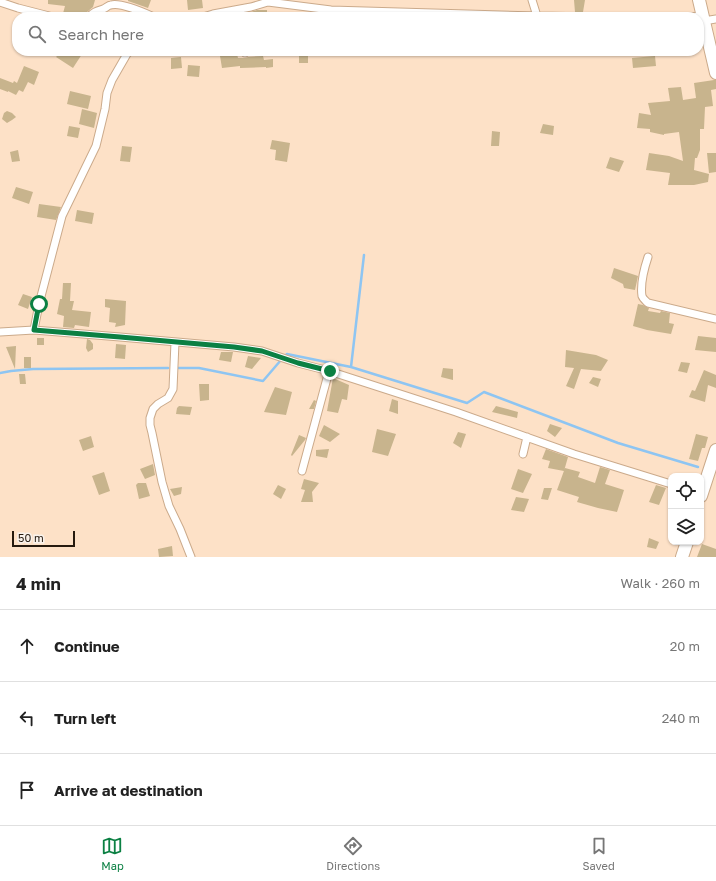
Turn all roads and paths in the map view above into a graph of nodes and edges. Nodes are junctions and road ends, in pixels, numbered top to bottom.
1 (20, 0) edge
2 (532, 0) edge
3 (699, 0) edge
4 (0, 2) edge
5 (18, 8) junction
6 (240, 9) junction
7 (34, 12) edge
8 (95, 12) edge
9 (142, 12) edge
10 (224, 12) edge
11 (240, 12) edge
12 (400, 12) edge
13 (536, 12) edge
14 (708, 19) edge
15 (126, 56) edge
16 (716, 73) edge
17 (648, 257) dead end
18 (716, 319) edge
19 (34, 330) junction
20 (0, 332) edge
21 (175, 342) junction
22 (330, 371) junction
23 (527, 437) junction
24 (716, 450) edge
25 (523, 454) dead end
26 (302, 471) dead end
27 (668, 483) edge
28 (704, 485) edge
29 (686, 545) edge
30 (192, 557) edge
31 (682, 557) edge

1 - 5 street
2 - 13 street
3 - 14 main road
4 - 5 street
5 - 7 street
6 - 10 street
6 - 11 street
6 - 12 street
8 - 9 street
14 - 16 main road
15 - 19 street
17 - 18 street
19 - 20 street
19 - 21 street
21 - 22 street
21 - 30 street
22 - 23 street
22 - 26 street
23 - 25 street
23 - 27 street
24 - 28 main road
29 - 31 main road

